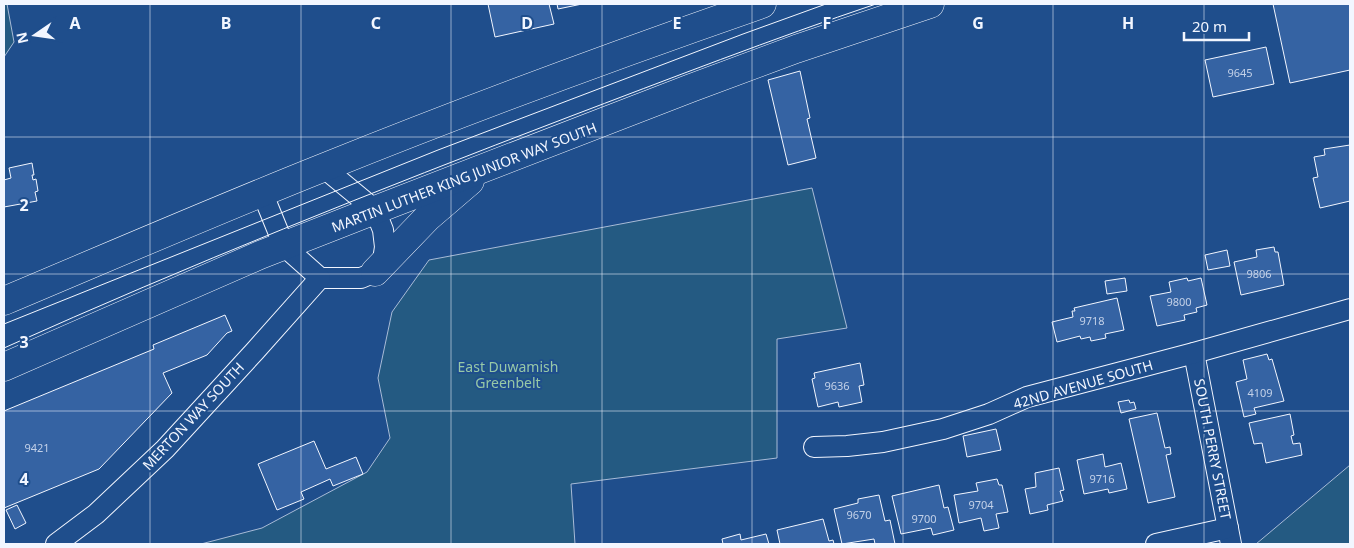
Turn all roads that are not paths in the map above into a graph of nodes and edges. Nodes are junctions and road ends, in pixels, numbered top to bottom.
1 (762, 4) edge
2 (930, 4) edge
3 (324, 167) junction
4 (484, 169) junction
5 (262, 192) junction
6 (375, 210) junction
7 (284, 246) junction
8 (375, 272) junction
9 (320, 278) junction
10 (4, 301) edge
11 (1350, 309) edge
12 (1194, 353) junction
13 (4, 367) edge
14 (814, 447) dead end
15 (1230, 536) edge
16 (56, 544) edge
17 (1156, 544) edge

1 - 3 main road
2 - 4 main road, MARTIN LUTHER KING JUNIOR WAY SOUTH
3 - 5 main road
3 - 6 street
4 - 6 main road, MARTIN LUTHER KING JUNIOR WAY SOUTH
4 - 8 main road
5 - 7 street
5 - 10 main road
6 - 7 main road, MARTIN LUTHER KING JUNIOR WAY SOUTH
6 - 8 street
7 - 9 street
7 - 13 main road, MARTIN LUTHER KING JUNIOR WAY SOUTH
8 - 9 street
9 - 16 street, MERTON WAY SOUTH
11 - 12 street, 42ND AVENUE SOUTH
12 - 14 street, 42ND AVENUE SOUTH
12 - 15 street, SOUTH PERRY STREET
15 - 17 street

